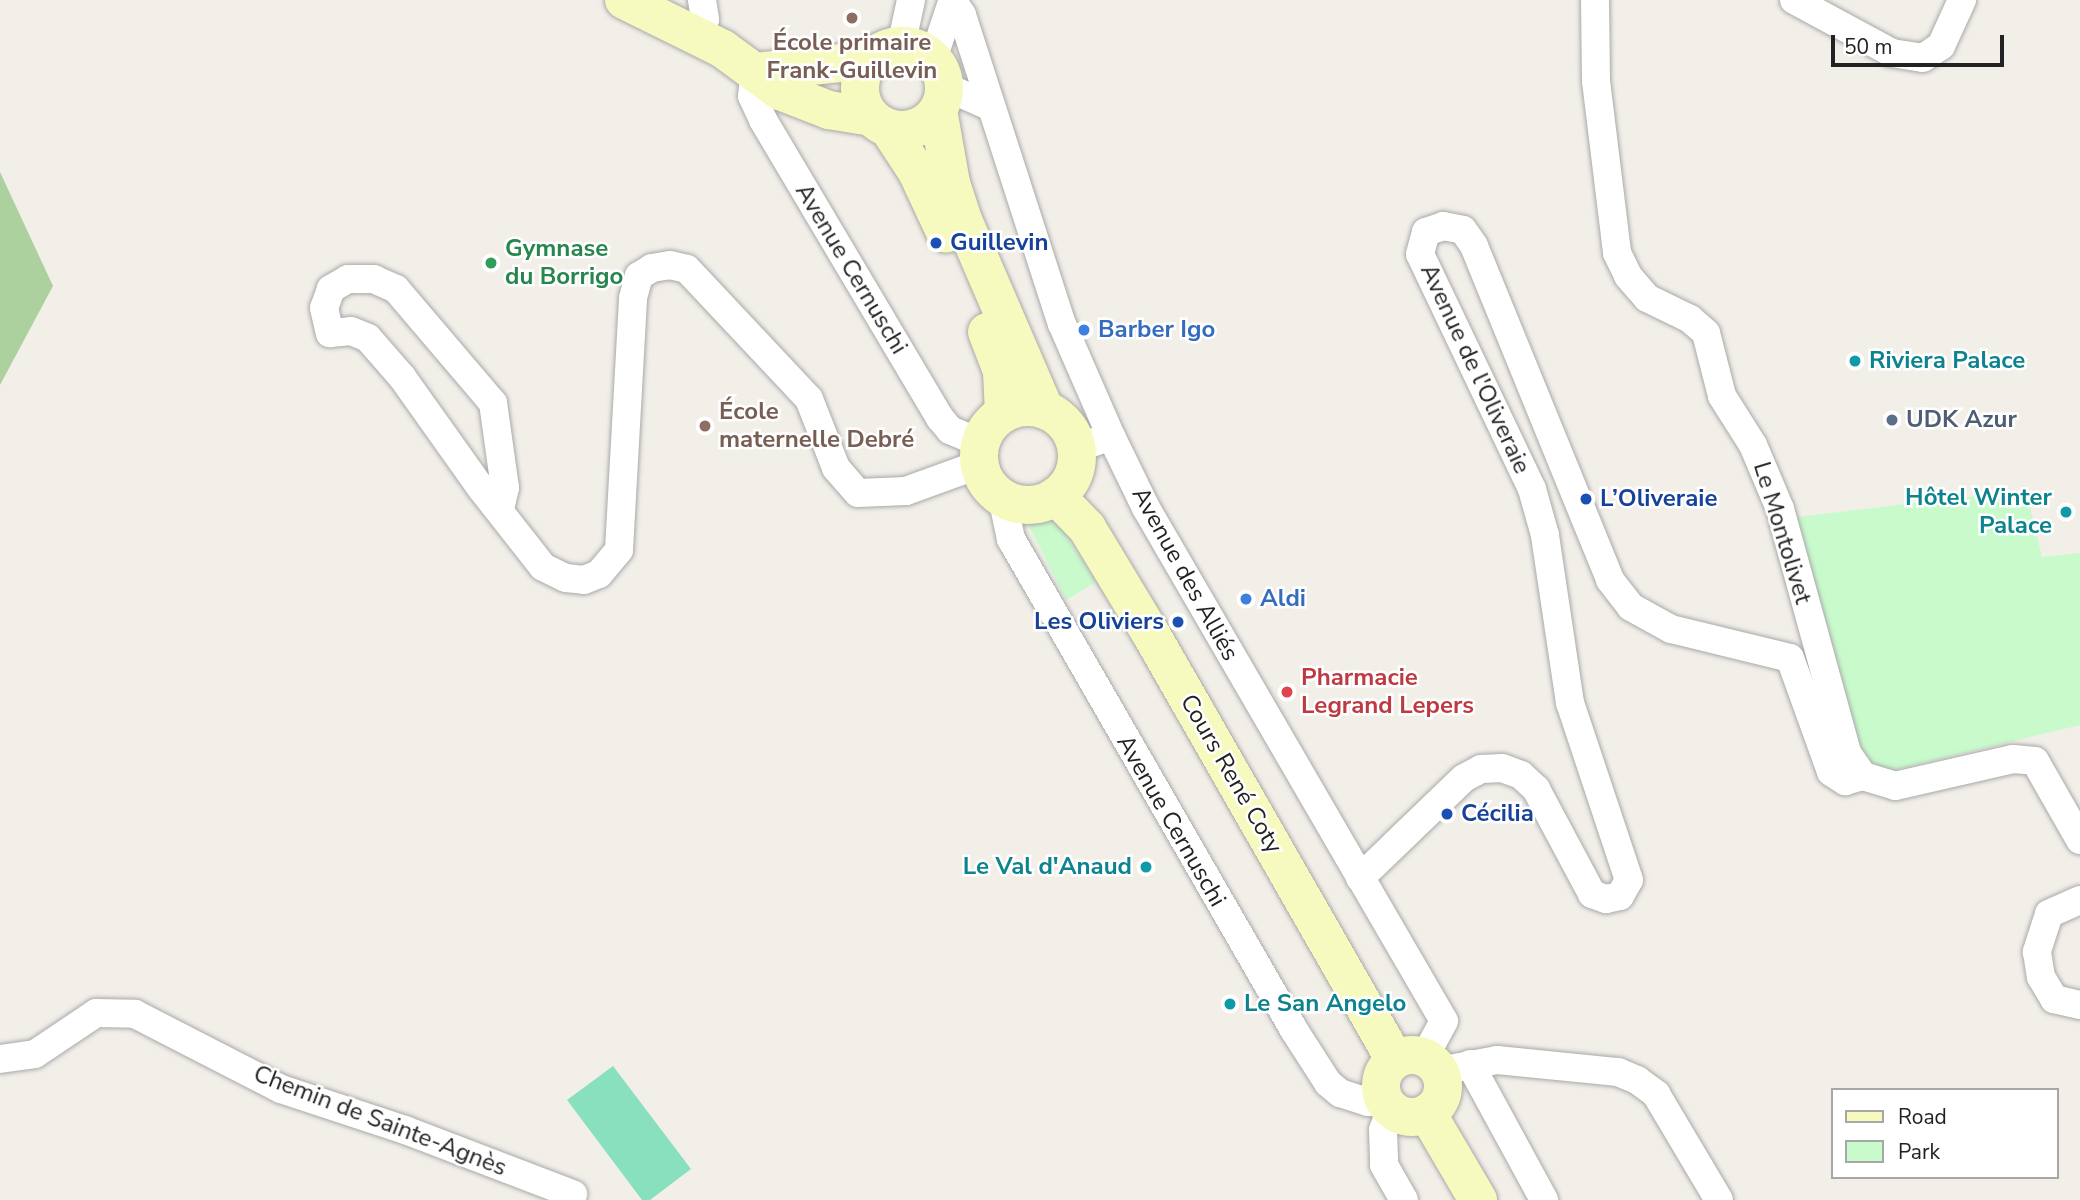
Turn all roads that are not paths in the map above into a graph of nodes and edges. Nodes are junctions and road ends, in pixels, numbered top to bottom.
1 (624, 0) edge
2 (911, 0) edge
3 (1595, 0) edge
4 (1794, 0) edge
5 (1962, 0) edge
6 (952, 1) edge
7 (708, 28) edge
8 (755, 72) junction
9 (917, 72) junction
10 (991, 107) junction
11 (880, 123) junction
12 (1045, 410) junction
13 (1004, 413) junction
14 (1094, 442) junction
15 (980, 453) junction
16 (1056, 496) junction
17 (1002, 497) junction
18 (500, 509) junction
19 (1863, 776) junction
20 (2080, 840) edge
21 (1360, 878) junction
22 (2080, 900) edge
23 (2080, 1005) edge
24 (0, 1059) edge
25 (1432, 1063) junction
26 (1401, 1107) junction
27 (573, 1194) dead end
28 (1404, 1200) edge
29 (1478, 1200) edge
30 (1544, 1200) edge
31 (1719, 1200) edge

1 - 7 street
2 - 9 street
3 - 19 street, Le Montolivet
4 - 5 street
6 - 9 street
6 - 10 street, Avenue des Alliés
7 - 8 street
8 - 9 street
8 - 11 street
8 - 15 street, Avenue Cernuschi
9 - 10 street
9 - 11 street
9 - 11 street
9 - 12 street
10 - 14 street, Avenue des Alliés
11 - 13 street
12 - 13 street
12 - 14 street
13 - 15 street
14 - 16 street
14 - 21 street, Avenue des Alliés
15 - 17 street
15 - 18 street
16 - 17 street
16 - 25 street, Cours René Coty
17 - 26 street, Avenue Cernuschi
18 - 18 street
19 - 20 street
19 - 21 street, Avenue de l'Oliveraie
21 - 25 street, Avenue des Alliés
22 - 23 street
24 - 27 street, Chemin de Sainte-Agnès
25 - 26 street
25 - 26 street
25 - 30 street
25 - 31 street
26 - 28 street
26 - 29 street

